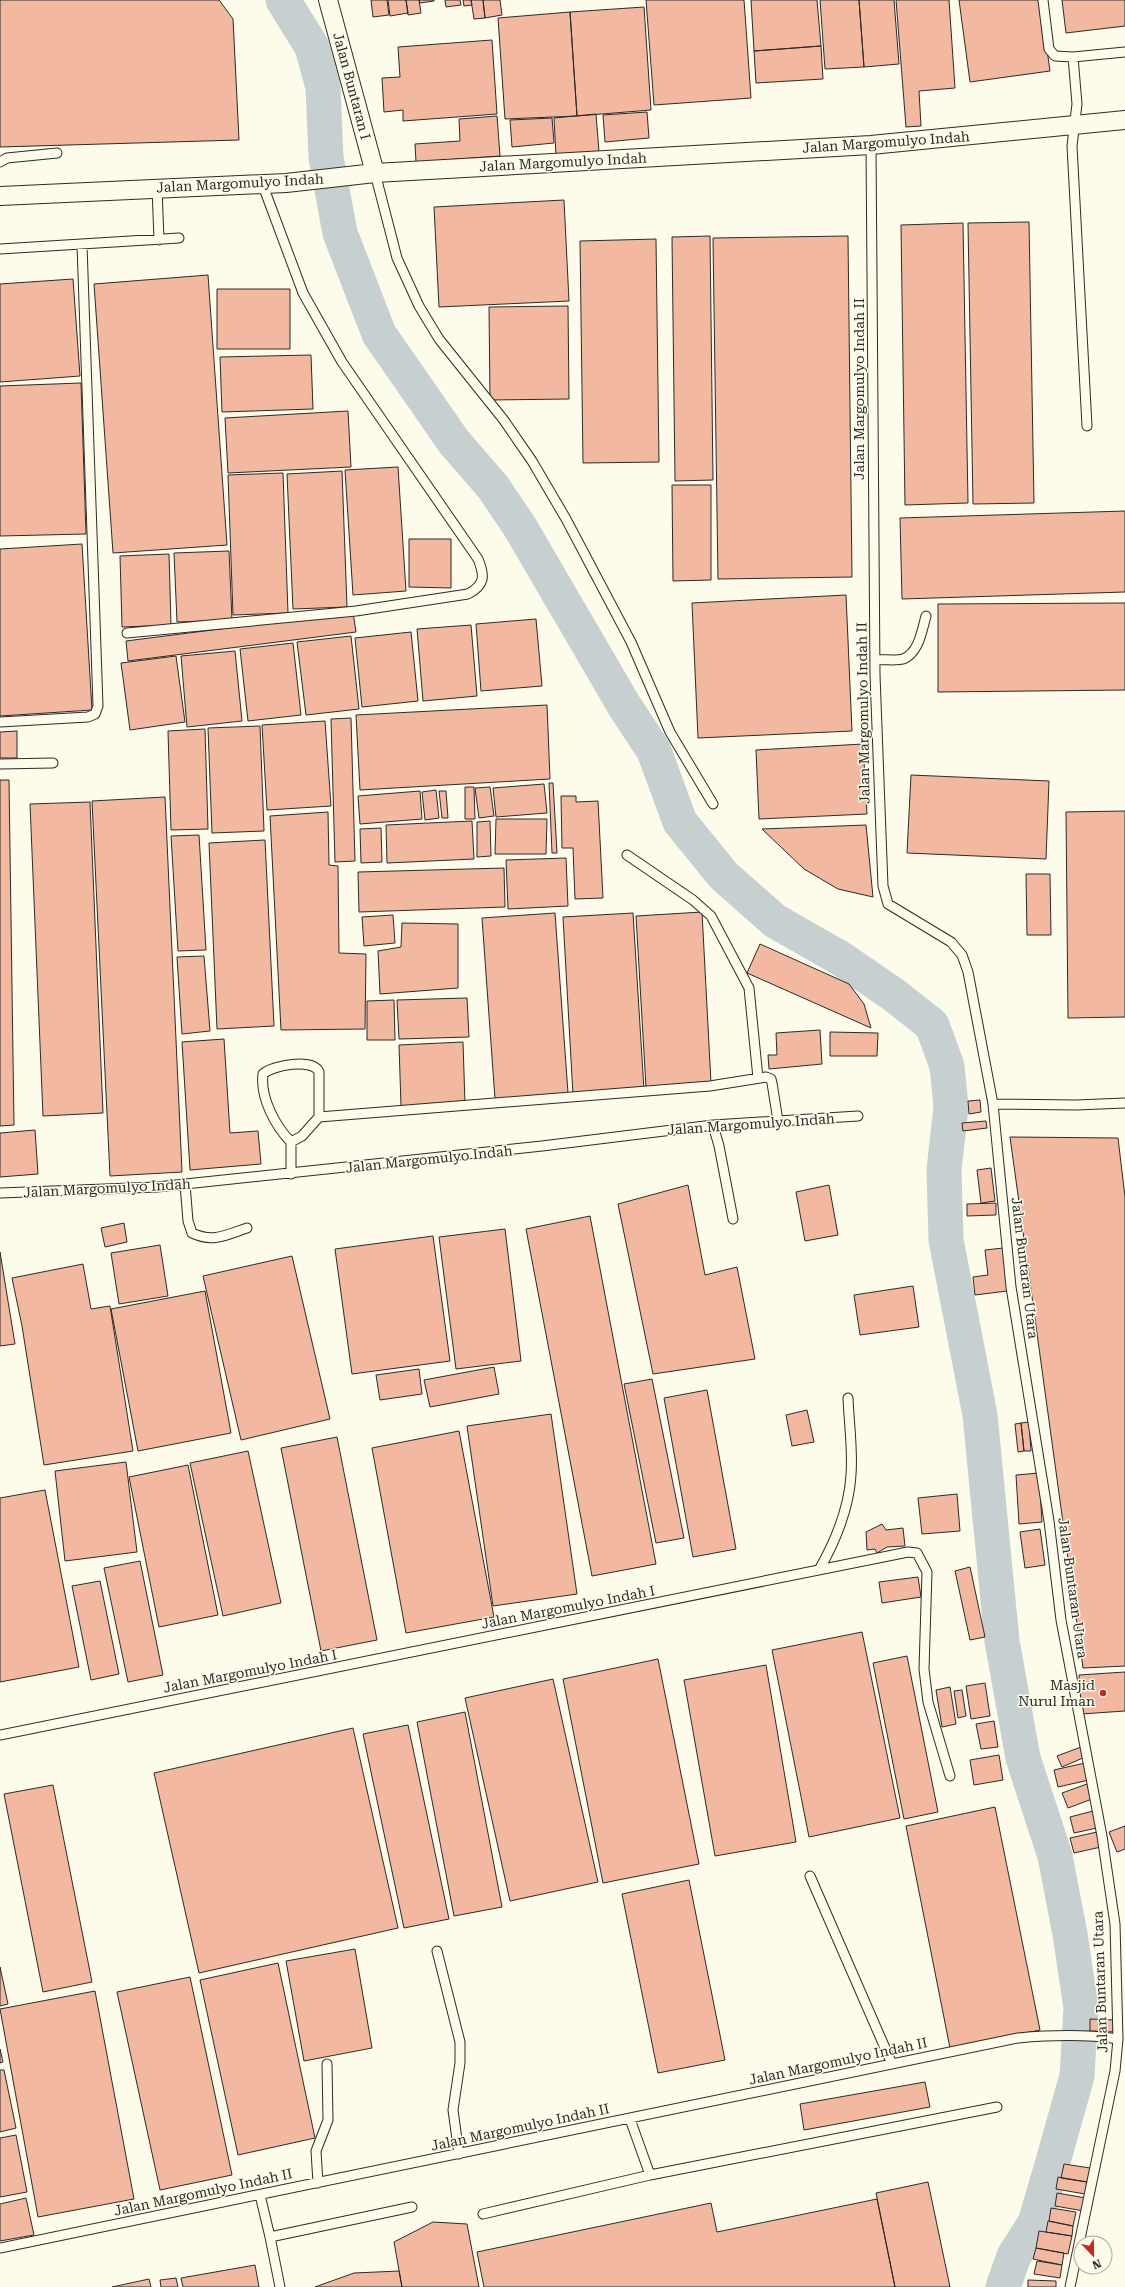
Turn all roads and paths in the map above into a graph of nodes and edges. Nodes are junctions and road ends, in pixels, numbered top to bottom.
1 (328, 0) edge
2 (1043, 0) edge
3 (1125, 52) edge
4 (1073, 57) junction
5 (1125, 120) edge
6 (1073, 126) junction
7 (871, 145) junction
8 (56, 153) dead end
9 (0, 162) edge
10 (375, 173) junction
11 (262, 183) junction
12 (157, 188) junction
13 (0, 193) edge
14 (179, 238) dead end
15 (159, 240) junction
16 (82, 245) junction
17 (0, 249) edge
18 (1087, 426) dead end
19 (926, 616) dead end
20 (127, 633) dead end
21 (875, 660) junction
22 (0, 722) edge
23 (53, 763) dead end
24 (0, 764) edge
25 (713, 804) dead end
26 (627, 855) dead end
27 (758, 1078) junction
28 (1125, 1103) edge
29 (993, 1104) junction
30 (858, 1116) dead end
31 (319, 1117) junction
32 (778, 1121) junction
33 (713, 1125) junction
34 (291, 1142) junction
35 (291, 1174) junction
36 (186, 1184) junction
37 (0, 1192) edge
38 (733, 1219) dead end
39 (247, 1228) dead end
40 (848, 1398) dead end
41 (819, 1570) junction
42 (0, 1735) edge
43 (950, 1776) dead end
44 (810, 1876) dead end
45 (437, 1951) dead end
46 (1118, 2039) junction
47 (327, 2064) dead end
48 (892, 2064) junction
49 (997, 2107) dead end
50 (630, 2119) junction
51 (458, 2154) junction
52 (650, 2175) junction
53 (318, 2183) junction
54 (260, 2195) junction
55 (412, 2207) dead end
56 (483, 2214) dead end
57 (270, 2237) junction
58 (0, 2248) edge
59 (280, 2287) edge
60 (1070, 2287) edge

1 - 10 street, Jalan Buntaran I
2 - 4 lane
3 - 4 lane
4 - 6 lane
5 - 6 street, Jalan Margomulyo Indah
6 - 7 street, Jalan Margomulyo Indah
6 - 18 lane
7 - 10 street, Jalan Margomulyo Indah
7 - 21 lane, Jalan Margomulyo Indah II
8 - 9 lane
10 - 11 street, Jalan Margomulyo Indah
10 - 25 lane
11 - 12 street, Jalan Margomulyo Indah
11 - 20 lane
12 - 13 street, Jalan Margomulyo Indah
12 - 15 lane
14 - 15 lane
15 - 16 lane
16 - 17 lane
16 - 22 lane
19 - 21 lane
21 - 29 lane, Jalan Margomulyo Indah II
23 - 24 lane
26 - 27 lane
27 - 31 lane
27 - 32 lane
28 - 29 lane
29 - 46 lane, Jalan Buntaran Utara
30 - 32 lane, Jalan Margomulyo Indah
31 - 34 lane
31 - 34 lane
32 - 33 lane, Jalan Margomulyo Indah
33 - 35 lane, Jalan Margomulyo Indah
33 - 38 lane
34 - 35 lane
35 - 36 lane, Jalan Margomulyo Indah
36 - 37 lane, Jalan Margomulyo Indah
36 - 39 lane
40 - 41 lane
41 - 42 lane, Jalan Margomulyo Indah I
41 - 43 lane, Jalan Margomulyo Indah I
44 - 48 lane
45 - 51 lane
46 - 48 lane, Jalan Margomulyo Indah II
46 - 60 lane, Jalan Buntaran Utara
47 - 53 lane
48 - 50 lane, Jalan Margomulyo Indah II
49 - 52 lane
50 - 51 lane, Jalan Margomulyo Indah II
50 - 52 lane
51 - 53 lane, Jalan Margomulyo Indah II
52 - 56 lane
53 - 54 lane, Jalan Margomulyo Indah II
54 - 57 lane
54 - 58 lane, Jalan Margomulyo Indah II
55 - 57 lane
57 - 59 lane

